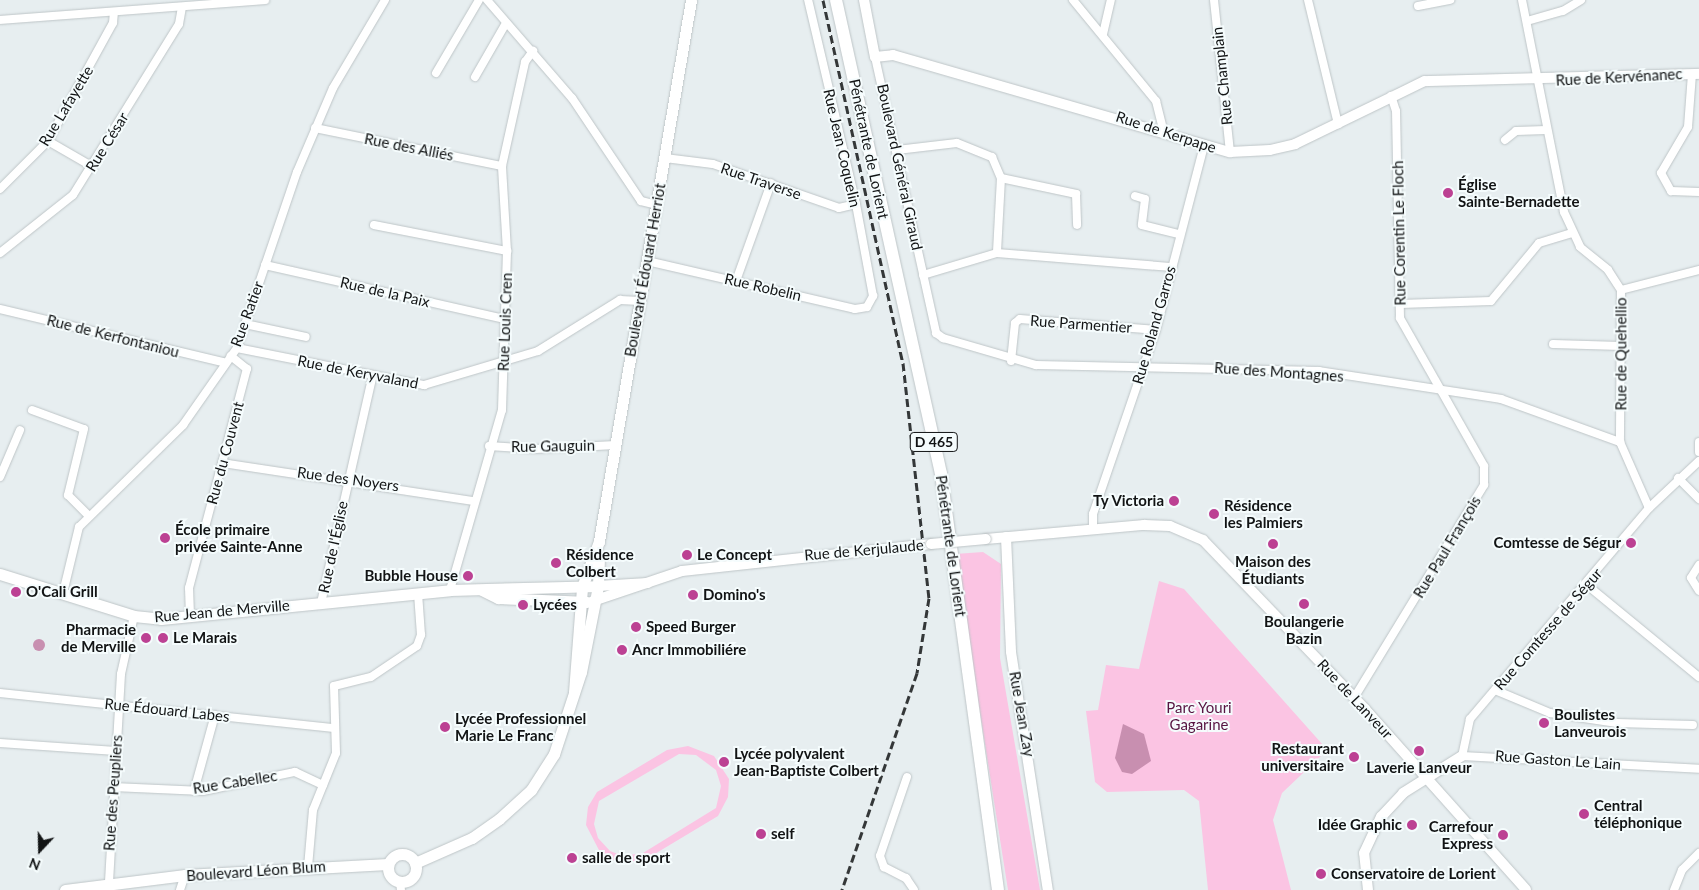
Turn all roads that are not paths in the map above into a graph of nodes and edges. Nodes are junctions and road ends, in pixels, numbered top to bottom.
1 (265, 0) edge
2 (385, 0) edge
3 (479, 0) edge
4 (487, 0) edge
5 (692, 0) edge
6 (808, 0) edge
7 (836, 0) edge
8 (864, 0) edge
9 (1073, 0) edge
10 (1111, 0) edge
11 (1214, 0) edge
12 (1308, 0) edge
13 (1450, 0) edge
14 (1522, 0) edge
15 (1581, 0) edge
16 (1418, 6) dead end
17 (182, 7) junction
18 (114, 12) junction
19 (0, 20) edge
20 (1527, 21) junction
21 (506, 23) junction
22 (1103, 34) junction
23 (533, 51) junction
24 (876, 58) junction
25 (436, 73) dead end
26 (1696, 74) edge
27 (475, 77) dead end
28 (1539, 81) junction
29 (1392, 96) junction
30 (1338, 124) junction
31 (315, 128) junction
32 (1546, 130) junction
33 (1164, 132) junction
34 (1505, 140) dead end
35 (48, 141) junction
36 (1204, 146) junction
37 (897, 150) junction
38 (1230, 152) junction
39 (665, 158) junction
40 (502, 166) junction
41 (93, 167) junction
42 (1000, 178) junction
43 (771, 183) junction
44 (0, 189) edge
45 (1699, 192) edge
46 (1134, 196) dead end
47 (856, 204) junction
48 (657, 205) junction
49 (374, 225) dead end
50 (1078, 225) dead end
51 (1571, 233) junction
52 (1179, 234) junction
53 (506, 251) junction
54 (0, 253) edge
55 (997, 253) junction
56 (647, 261) junction
57 (265, 265) junction
58 (1172, 267) junction
59 (1699, 270) edge
60 (923, 275) junction
61 (736, 281) junction
62 (1621, 290) junction
63 (873, 296) joint
64 (640, 301) junction
65 (1400, 304) junction
66 (0, 309) edge
67 (505, 318) junction
68 (245, 324) junction
69 (1156, 330) junction
70 (936, 333) joint
71 (306, 337) dead end
72 (1553, 344) dead end
73 (1621, 346) junction
74 (237, 348) junction
75 (228, 360) junction
76 (1011, 361) junction
77 (503, 364) junction
78 (1143, 367) junction
79 (373, 375) junction
80 (1441, 391) junction
81 (32, 410) dead end
82 (20, 430) dead end
83 (1620, 442) junction
84 (1699, 442) edge
85 (616, 444) junction
86 (489, 446) junction
87 (1699, 452) edge
88 (1699, 461) edge
89 (222, 463) junction
90 (0, 477) edge
91 (1678, 478) junction
92 (348, 480) junction
93 (1699, 499) edge
94 (473, 501) junction
95 (1649, 508) junction
96 (88, 515) junction
97 (1170, 526) joint
98 (1093, 527) junction
99 (1006, 536) junction
100 (599, 541) junction
101 (1699, 565) edge
102 (0, 574) edge
103 (652, 584) junction
104 (1587, 585) junction
105 (582, 586) junction
106 (598, 586) junction
107 (478, 589) junction
108 (450, 590) junction
109 (1699, 591) edge
110 (418, 593) junction
111 (63, 594) junction
112 (593, 601) junction
113 (580, 602) junction
114 (321, 603) junction
115 (134, 616) junction
116 (190, 616) junction
117 (1699, 677) edge
118 (1495, 690) junction
119 (574, 692) junction
120 (0, 693) edge
121 (1354, 698) junction
122 (120, 705) junction
123 (216, 715) junction
124 (1693, 725) dead end
125 (334, 728) junction
126 (0, 743) edge
127 (116, 751) junction
128 (1462, 756) junction
129 (1699, 769) edge
130 (907, 777) dead end
131 (1424, 778) junction
132 (323, 785) junction
133 (113, 786) junction
134 (194, 791) junction
135 (1699, 853) edge
136 (415, 863) junction
137 (388, 864) junction
138 (308, 867) junction
139 (185, 875) junction
140 (109, 882) junction
141 (401, 886) edge
142 (90, 889) edge
143 (65, 890) edge
144 (180, 890) edge
145 (914, 890) edge
146 (998, 890) edge
147 (1048, 890) edge
148 (1368, 890) edge
149 (1526, 890) edge
150 (1674, 890) edge

1 - 17 street
2 - 31 street, Rue Ratier
3 - 25 street
4 - 21 street
5 - 39 main road, Boulevard Édouard Herriot
6 - 47 street, Rue Jean Coquelin
7 - 146 main road, Pénétrante de Lorient / D 465
8 - 24 street, Boulevard Général Giraud
9 - 22 street
10 - 22 street
11 - 38 street, Rue Champlain
12 - 30 street
13 - 16 street
14 - 20 street, Rue de Quehellio
15 - 20 street
17 - 18 street
17 - 41 street, Rue César
18 - 19 street
18 - 35 street, Rue Lafayette
20 - 28 street, Rue de Quehellio
21 - 23 street
21 - 27 street
22 - 33 street
23 - 40 street, Rue Louis Cren
23 - 48 street
24 - 33 street, Rue de Kerpape
24 - 37 street, Boulevard Général Giraud
26 - 28 street, Rue de Kervénanec
26 - 45 street
28 - 29 street, Rue de Kerpape
28 - 32 street, Rue de Quehellio
29 - 30 street, Rue de Kerpape
29 - 65 street, Rue Corentin Le Floch
30 - 38 street, Rue de Kerpape
31 - 40 street, Rue des Alliés
31 - 57 street, Rue Ratier
32 - 34 street
32 - 51 street, Rue de Quehellio
33 - 36 street, Rue de Kerpape
35 - 41 street
35 - 44 street, Rue Lafayette
36 - 38 street, Rue de Kerpape
36 - 52 street, Rue Roland Garros
37 - 42 street
37 - 60 street, Boulevard Général Giraud
39 - 43 street, Rue Traverse
39 - 48 main road, Boulevard Édouard Herriot
40 - 53 street, Rue Louis Cren
41 - 54 street, Rue César
42 - 50 street
42 - 55 street
43 - 47 street, Rue Traverse
43 - 61 street
46 - 52 street
47 - 63 street, Rue Jean Coquelin
48 - 56 main road, Boulevard Édouard Herriot
49 - 53 street
51 - 62 street, Rue de Quehellio
51 - 65 street
52 - 58 street, Rue Roland Garros
53 - 67 street, Rue Louis Cren
55 - 58 street
55 - 60 street
56 - 61 street, Rue Robelin
56 - 64 main road, Boulevard Édouard Herriot
57 - 67 street, Rue de la Paix
57 - 68 street, Rue Ratier
58 - 69 street, Rue Roland Garros
59 - 62 street
60 - 70 street, Boulevard Général Giraud
61 - 63 street, Rue Robelin
62 - 73 street, Rue de Quehellio
64 - 77 street, Rue de Keryvaland
64 - 85 main road, Boulevard Édouard Herriot
65 - 80 street, Rue Corentin Le Floch
66 - 75 street, Rue de Kerfontaniou
67 - 77 street, Rue Louis Cren
68 - 71 street
68 - 74 street, Rue Ratier
69 - 76 street, Rue Parmentier
69 - 78 street, Rue Roland Garros
70 - 76 street, Rue des Montagnes
72 - 73 street
73 - 83 street, Rue de Quehellio
74 - 75 street, Rue Ratier
74 - 79 street, Rue de Keryvaland
75 - 89 street, Rue du Couvent
75 - 96 street, Rue Ratier
76 - 78 street, Rue des Montagnes
77 - 79 street, Rue de Keryvaland
77 - 86 street, Rue Louis Cren
78 - 80 street, Rue des Montagnes
78 - 98 street, Rue Roland Garros
79 - 92 street, Rue de l'Église
80 - 83 street, Rue des Montagnes
80 - 121 street, Rue Paul François
81 - 96 street
82 - 90 street
83 - 95 street
84 - 87 street
85 - 86 street, Rue Gauguin
85 - 100 main road, Boulevard Édouard Herriot
86 - 94 street, Rue Louis Cren
88 - 91 street, Rue Comtesse de Ségur
89 - 92 street, Rue des Noyers
89 - 116 street, Rue du Couvent
91 - 93 street
91 - 95 street, Rue Comtesse de Ségur
92 - 94 street, Rue des Noyers
92 - 114 street, Rue de l'Église
94 - 108 street, Rue Louis Cren
95 - 104 street, Rue Comtesse de Ségur
96 - 111 street, Rue Ratier
97 - 98 street, Rue de Kerjulaude
97 - 121 street, Rue de Lanveur
98 - 99 street, Rue de Kerjulaude
99 - 103 street, Rue de Kerjulaude, bridge
99 - 147 street, Rue Jean Zay
100 - 105 main road, Boulevard Édouard Herriot
100 - 106 main road, Boulevard Édouard Herriot
101 - 109 street
102 - 111 main road, Rue Jean de Merville
103 - 106 street, Rue de Kerjulaude
103 - 112 street, Rue de Kerjulaude
104 - 117 street
104 - 118 street, Rue Comtesse de Ségur
105 - 106 main road, Rue de Kerjulaude
105 - 107 main road, Rue de Kerjulaude
105 - 112 main road
105 - 113 main road, Boulevard Édouard Herriot
106 - 112 main road, Boulevard Édouard Herriot
107 - 108 main road, Rue de Kerjulaude
107 - 113 main road, Rue de Kerjulaude
108 - 110 main road, Rue Jean de Merville
110 - 114 main road, Rue Jean de Merville
110 - 125 street
111 - 115 main road, Rue Jean de Merville
112 - 113 main road, Rue de Kerjulaude
112 - 119 main road
113 - 119 main road
114 - 116 main road, Rue Jean de Merville
115 - 116 main road, Rue Jean de Merville
115 - 122 street, Rue des Peupliers
118 - 124 street
118 - 128 street, Rue Comtesse de Ségur
119 - 136 main road
120 - 122 street, Rue Édouard Labes
121 - 131 street, Rue de Lanveur
122 - 123 street, Rue Édouard Labes
122 - 127 street, Rue des Peupliers
123 - 125 street, Rue Édouard Labes
123 - 134 street
125 - 132 street
126 - 127 street
127 - 133 street, Rue des Peupliers
128 - 129 street, Rue Gaston Le Lain
128 - 131 street
130 - 145 street
131 - 148 street
131 - 149 street, Rue de Lanveur
132 - 134 street, Rue Cabellec
132 - 138 street
133 - 134 street, Rue Cabellec
133 - 140 street, Rue des Peupliers
135 - 150 street
136 - 137 main road
136 - 141 main road
137 - 138 main road, Boulevard Léon Blum
137 - 141 main road
138 - 139 main road, Boulevard Léon Blum
139 - 140 main road, Boulevard Léon Blum
139 - 144 street
140 - 142 main road, Boulevard Léon Blum
142 - 143 main road, Boulevard Léon Blum

